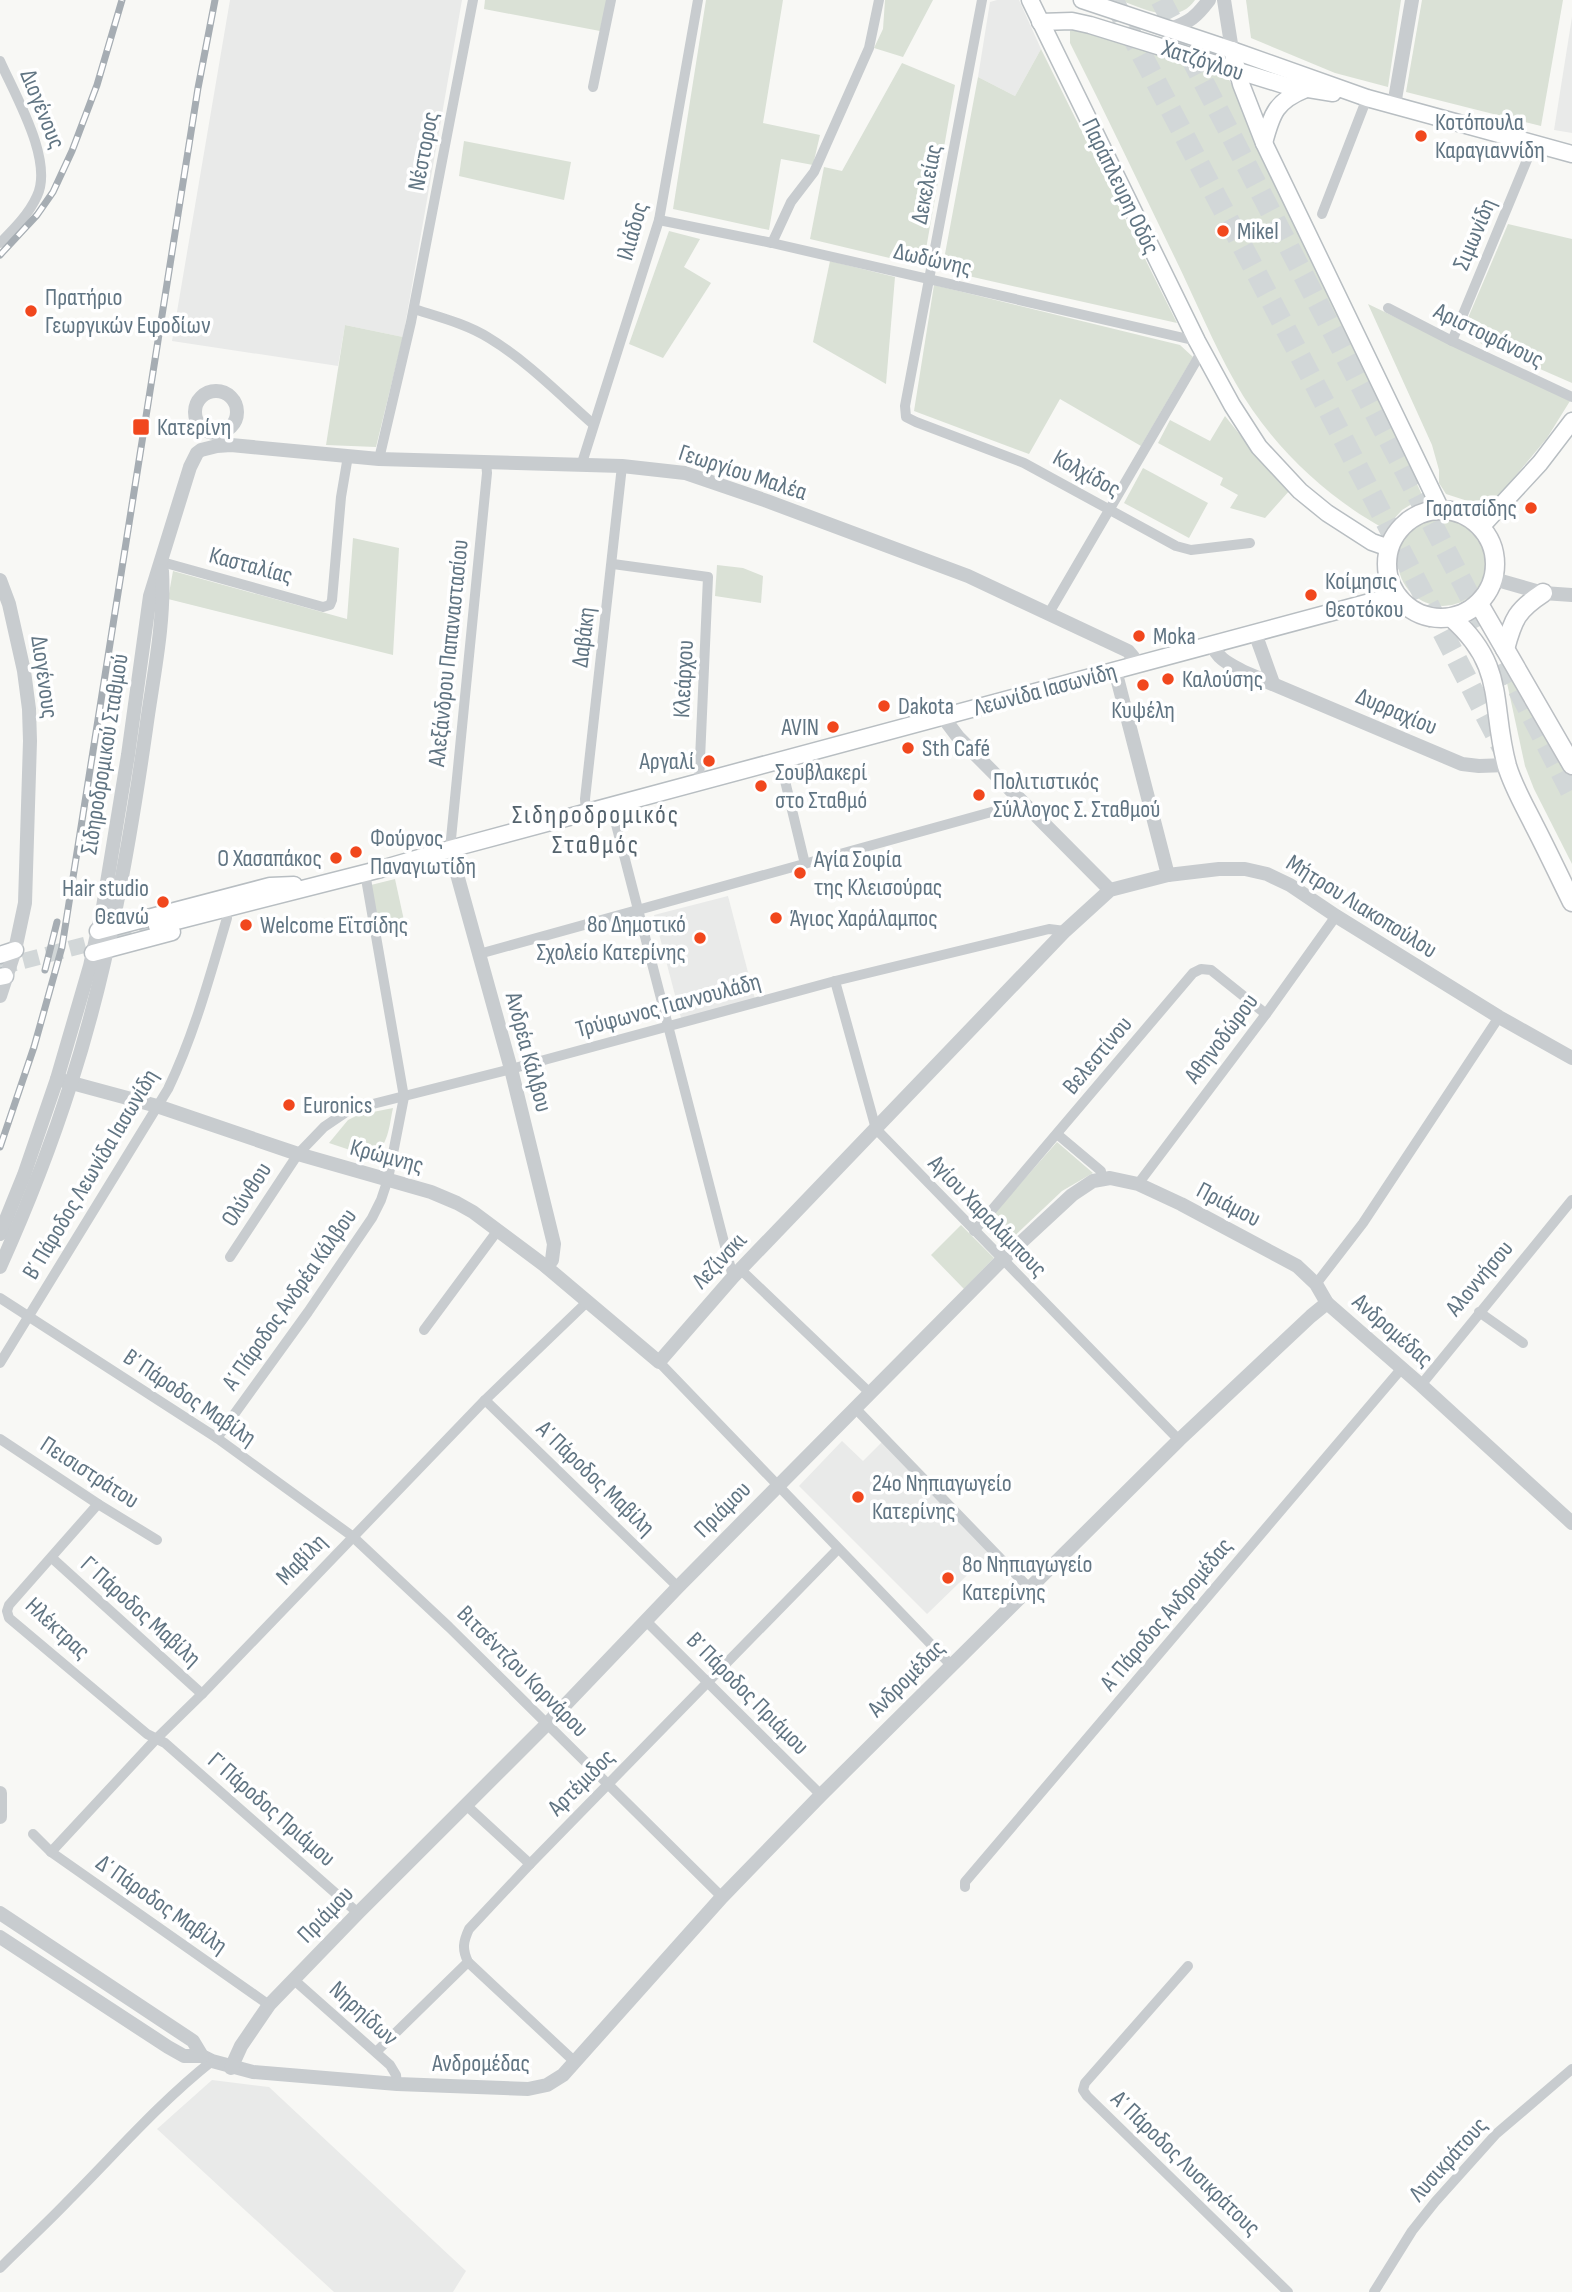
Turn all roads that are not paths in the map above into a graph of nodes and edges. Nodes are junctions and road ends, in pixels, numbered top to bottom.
1 (473, 0) edge
2 (611, 0) edge
3 (698, 0) edge
4 (879, 0) edge
5 (982, 0) edge
6 (1030, 0) edge
7 (1082, 0) edge
8 (1209, 0) edge
9 (1224, 0) edge
10 (1412, 0) edge
11 (1040, 22) junction
12 (1170, 29) junction
13 (1232, 50) junction
14 (0, 61) edge
15 (1240, 71) junction
16 (593, 87) dead end
17 (1306, 89) junction
18 (1367, 98) junction
19 (1394, 105) junction
20 (1264, 143) junction
21 (1534, 143) junction
22 (1572, 154) edge
23 (1322, 214) dead end
24 (659, 220) junction
25 (0, 243) edge
26 (772, 243) junction
27 (929, 279) junction
28 (1388, 308) dead end
29 (414, 309) junction
30 (1452, 341) junction
31 (1200, 346) junction
32 (1572, 397) edge
33 (905, 416) joint
34 (1572, 421) edge
35 (593, 424) junction
36 (232, 425) junction
37 (207, 430) junction
38 (217, 446) junction
39 (244, 446) junction
40 (348, 456) junction
41 (379, 459) junction
42 (486, 462) junction
43 (581, 466) junction
44 (622, 467) junction
45 (1111, 510) junction
46 (1441, 510) junction
47 (1481, 527) junction
48 (1250, 542) dead end
49 (1389, 548) junction
50 (162, 562) junction
51 (613, 564) junction
52 (1494, 579) junction
53 (0, 580) edge
54 (1543, 593) junction
55 (1396, 595) junction
56 (1572, 595) edge
57 (1479, 604) junction
58 (1049, 613) junction
59 (1452, 618) junction
60 (1255, 633) junction
61 (1212, 644) junction
62 (1505, 649) junction
63 (1135, 665) junction
64 (1115, 670) junction
65 (1273, 683) junction
66 (943, 716) junction
67 (779, 760) junction
68 (1507, 765) junction
69 (1572, 765) edge
70 (699, 782) junction
71 (1024, 803) junction
72 (611, 806) junction
73 (586, 812) junction
74 (450, 849) junction
75 (804, 863) junction
76 (365, 873) junction
77 (1168, 875) junction
78 (321, 885) junction
79 (1110, 890) junction
80 (1572, 902) edge
81 (638, 909) junction
82 (1336, 916) junction
83 (227, 918) junction
84 (157, 926) tunnel mouth
85 (105, 929) junction
86 (1065, 931) junction
87 (100, 951) junction
88 (478, 954) junction
89 (6, 964) edge
90 (835, 981) junction
91 (0, 996) edge
92 (1266, 1014) junction
93 (1499, 1017) junction
94 (669, 1027) junction
95 (1572, 1058) edge
96 (511, 1069) junction
97 (64, 1081) junction
98 (404, 1097) junction
99 (157, 1106) junction
100 (876, 1129) junction
101 (1057, 1134) junction
102 (298, 1154) junction
103 (388, 1179) junction
104 (1101, 1180) junction
105 (1138, 1184) junction
106 (1570, 1206) edge
107 (498, 1230) junction
108 (974, 1231) junction
109 (0, 1234) edge
110 (230, 1257) dead end
111 (1002, 1260) junction
112 (0, 1267) edge
113 (547, 1267) junction
114 (736, 1273) junction
115 (1316, 1284) junction
116 (0, 1298) edge
117 (587, 1302) junction
118 (1327, 1303) junction
119 (1479, 1312) junction
120 (29, 1316) junction
121 (425, 1330) dead end
122 (1523, 1343) dead end
123 (659, 1362) junction
124 (0, 1363) edge
125 (1402, 1368) junction
126 (1421, 1385) junction
127 (870, 1393) junction
128 (485, 1400) junction
129 (855, 1408) junction
130 (217, 1438) junction
131 (0, 1439) edge
132 (1179, 1440) junction
133 (777, 1486) junction
134 (98, 1504) junction
135 (1572, 1523) edge
136 (352, 1536) junction
137 (157, 1540) dead end
138 (838, 1549) junction
139 (52, 1558) junction
140 (678, 1587) junction
141 (1029, 1588) junction
142 (646, 1621) junction
143 (950, 1665) junction
144 (708, 1682) junction
145 (202, 1694) junction
146 (547, 1724) junction
147 (157, 1738) junction
148 (609, 1785) junction
149 (0, 1793) edge
150 (821, 1795) junction
151 (466, 1805) junction
152 (0, 1817) edge
153 (33, 1834) dead end
154 (51, 1852) junction
155 (530, 1864) junction
156 (965, 1888) dead end
157 (722, 1897) junction
158 (0, 1913) edge
159 (358, 1913) junction
160 (0, 1937) edge
161 (468, 1962) junction
162 (1188, 1966) dead end
163 (293, 1979) junction
164 (269, 2005) junction
165 (376, 2052) junction
166 (206, 2059) junction
167 (575, 2062) junction
168 (231, 2068) junction
169 (1572, 2069) edge
170 (397, 2084) junction
171 (0, 2268) edge
172 (1288, 2292) edge
173 (1374, 2292) edge

1 - 29 street, Νέστορος
2 - 16 street
3 - 24 street, Ιλιάδος
4 - 26 street
5 - 27 street, Δεκελείας
6 - 11 main road, Παράπλευρη Οδός
7 - 12 main road, Χατζόγλου
8 - 12 street
9 - 13 street
10 - 19 street
11 - 15 main road, Χατζόγλου
11 - 31 main road, Παράπλευρη Οδός
12 - 13 main road, Χατζόγλου
13 - 15 main road
13 - 18 main road, Χατζόγλου
14 - 25 street, Διογένους
15 - 17 main road, Χατζόγλου
15 - 20 main road
17 - 18 main road, Χατζόγλου
17 - 20 main road
18 - 19 main road, Χατζόγλου
18 - 23 street
19 - 21 main road, Χατζόγλου
20 - 46 main road
21 - 22 main road, Χατζόγλου
21 - 30 street, Σιμωνίδη
24 - 26 street, Δωδώνης
24 - 35 street, Ιλιάδος
26 - 27 street, Δωδώνης
27 - 31 street, Δωδώνης
27 - 33 street, Δεκελείας
28 - 30 street, Αριστοφάνους
29 - 35 street
29 - 41 street, Νέστορος
30 - 32 street, Αριστοφάνους
31 - 45 street
31 - 49 main road, Παράπλευρη Οδός
33 - 45 street, Κολχίδος
34 - 47 main road
35 - 43 street, Ιλιάδος
36 - 37 street
36 - 37 street
36 - 38 street, Σιδηροδρομικού Σταθμού
36 - 39 street
37 - 38 street
38 - 39 street, Γεωργίου Μαλέα
38 - 50 street, Σιδηροδρομικού Σταθμού
39 - 40 street, Γεωργίου Μαλέα
40 - 41 street, Γεωργίου Μαλέα
40 - 50 street, Κασταλίας
41 - 42 street, Γεωργίου Μαλέα
42 - 43 street, Γεωργίου Μαλέα
42 - 74 street, Αλεξάνδρου Παπαναστασίου
43 - 44 street, Γεωργίου Μαλέα
44 - 51 street, Δαβάκη
44 - 58 street, Γεωργίου Μαλέα
45 - 48 street, Κολχίδος
45 - 58 street
46 - 47 main road
46 - 49 main road
47 - 52 main road
49 - 55 main road
50 - 85 street, Σιδηροδρομικού Σταθμού
51 - 70 street, Κλεάρχου
51 - 73 street, Δαβάκη
52 - 54 street
52 - 57 main road
53 - 89 street, Διογένους
54 - 56 street
54 - 62 main road
55 - 59 main road
55 - 60 main road, Λεωνίδα Ιασωνίδη
57 - 59 main road
57 - 62 main road
58 - 63 street, Γεωργίου Μαλέα
59 - 68 main road
60 - 61 main road, Λεωνίδα Ιασωνίδη
60 - 65 street
61 - 63 main road, Λεωνίδα Ιασωνίδη
61 - 65 street, Δυρραχίου
62 - 69 main road
63 - 64 main road, Λεωνίδα Ιασωνίδη
64 - 66 main road, Λεωνίδα Ιασωνίδη
64 - 77 street
65 - 68 street, Δυρραχίου
66 - 67 main road, Λεωνίδα Ιασωνίδη
66 - 71 street
67 - 70 main road, Λεωνίδα Ιασωνίδη
67 - 75 street
68 - 80 main road
70 - 72 main road, Λεωνίδα Ιασωνίδη
71 - 75 street
71 - 79 street
72 - 73 main road, Λεωνίδα Ιασωνίδη
72 - 81 street
73 - 74 main road, Λεωνίδα Ιασωνίδη
74 - 76 main road, Λεωνίδα Ιασωνίδη
74 - 88 street, Ανδρέα Κάλβου
75 - 81 street
76 - 78 main road, Λεωνίδα Ιασωνίδη
76 - 98 street
77 - 79 street, Μήτρου Λιακοπούλου
77 - 82 street, Μήτρου Λιακοπούλου
78 - 83 main road
78 - 84 main road
78 - 85 main road
79 - 86 street, Λεζίνσκι
81 - 88 street
81 - 94 street
82 - 92 street, Αθηνοδώρου
82 - 93 street, Μήτρου Λιακοπούλου
83 - 87 main road
83 - 99 street, Β΄ Πάροδος Λεωνίδα Ιασωνίδη
85 - 87 street, Σιδηροδρομικού Σταθμού
86 - 90 street, Τρύφωνος Γιαννουλάδη
86 - 100 street, Λεζίνσκι
87 - 97 street, Σιδηροδρομικού Σταθμού
88 - 96 street, Ανδρέα Κάλβου
89 - 91 street, Διογένους
90 - 94 street, Τρύφωνος Γιαννουλάδη
90 - 100 street, Αγίου Χαραλάμπους
92 - 101 street, Βελεστίνου
92 - 105 street, Αθηνοδώρου
93 - 95 street, Μήτρου Λιακοπούλου
93 - 115 street
94 - 96 street, Τρύφωνος Γιαννουλάδη
94 - 114 street
96 - 98 street, Τρύφωνος Γιαννουλάδη
96 - 113 street, Ανδρέα Κάλβου
97 - 99 street, Κρώμνης
97 - 109 street
97 - 112 street
98 - 102 street, Τρύφωνος Γιαννουλάδη
98 - 103 street, Α΄ Πάροδος Ανδρέα Κάλβου
99 - 102 street, Κρώμνης
99 - 120 street, Β΄ Πάροδος Λεωνίδα Ιασωνίδη
100 - 108 street, Αγίου Χαραλάμπους
100 - 114 street, Λεζίνσκι
101 - 104 street
101 - 108 street, Βελεστίνου
102 - 103 street, Κρώμνης
102 - 110 street, Ολύνθου
103 - 107 street, Κρώμνης
103 - 130 street, Α΄ Πάροδος Ανδρέα Κάλβου
104 - 105 street, Πριάμου
104 - 111 street, Πριάμου
105 - 115 street, Πριάμου
106 - 119 street, Αλοννήσου
107 - 113 street, Κρώμνης
107 - 121 street
108 - 111 street, Αγίου Χαραλάμπους
111 - 127 street, Πριάμου
111 - 132 street, Αγίου Χαραλάμπους
113 - 117 street, Κρώμνης
114 - 123 street, Λεζίνσκι
114 - 127 street
115 - 118 street, Πριάμου
116 - 120 street, Β΄ Πάροδος Μαβίλη
117 - 123 street, Κρώμνης
117 - 128 street, Μαβίλη
118 - 125 street, Ανδρομέδας
118 - 132 street, Ανδρομέδας
119 - 122 street
119 - 126 street, Αλοννήσου
120 - 124 street, Β΄ Πάροδος Λεωνίδα Ιασωνίδη
120 - 130 street, Β΄ Πάροδος Μαβίλη
123 - 133 street
125 - 126 street, Ανδρομέδας
125 - 156 street, Α΄ Πάροδος Ανδρομέδας
126 - 135 street, Ανδρομέδας
127 - 129 street, Πριάμου
128 - 136 street, Μαβίλη
128 - 140 street, Α΄ Πάροδος Μαβίλη
129 - 133 street, Πριάμου
129 - 141 street
130 - 136 street, Β΄ Πάροδος Μαβίλη
131 - 134 street, Πεισιστράτου
132 - 141 street, Ανδρομέδας
133 - 138 street
133 - 140 street, Πριάμου
134 - 137 street, Πεισιστράτου
134 - 139 street, Ηλέκτρας
136 - 145 street, Μαβίλη
136 - 146 street, Βιτσέντζου Κορνάρου
138 - 143 street
138 - 144 street, Αρτέμιδος
139 - 145 street, Γ΄ Πάροδος Μαβίλη
139 - 147 street, Ηλέκτρας
140 - 142 street, Πριάμου
141 - 143 street, Ανδρομέδας
142 - 144 street, Β΄ Πάροδος Πριάμου
142 - 146 street, Πριάμου
143 - 150 street, Ανδρομέδας
144 - 148 street, Αρτέμιδος
144 - 150 street, Β΄ Πάροδος Πριάμου
145 - 147 street, Μαβίλη
146 - 148 street, Βιτσέντζου Κορνάρου
146 - 151 street, Πριάμου
147 - 154 street, Μαβίλη
147 - 159 street, Γ΄ Πάροδος Πριάμου
148 - 155 street, Αρτέμιδος
148 - 157 street, Βιτσέντζου Κορνάρου
149 - 152 street
150 - 157 street, Ανδρομέδας
151 - 155 street
151 - 159 street, Πριάμου
153 - 154 street, Δ΄ Πάροδος Μαβίλη
154 - 164 street, Δ΄ Πάροδος Μαβίλη
155 - 161 street, Αρτέμιδος
157 - 167 street, Ανδρομέδας
158 - 166 street, Ανδρομέδας
159 - 163 street, Πριάμου
160 - 166 street, Ανδρομέδας
161 - 165 street
161 - 167 street
162 - 172 street, Α΄ Πάροδος Λυσικράτους
163 - 164 street, Πριάμου
163 - 165 street, Νηρηίδων
164 - 168 street, Πριάμου
165 - 170 street, Νηρηίδων
166 - 168 street, Ανδρομέδας
166 - 171 street
167 - 170 street, Ανδρομέδας
168 - 170 street, Ανδρομέδας
169 - 173 street, Λυσικράτους

